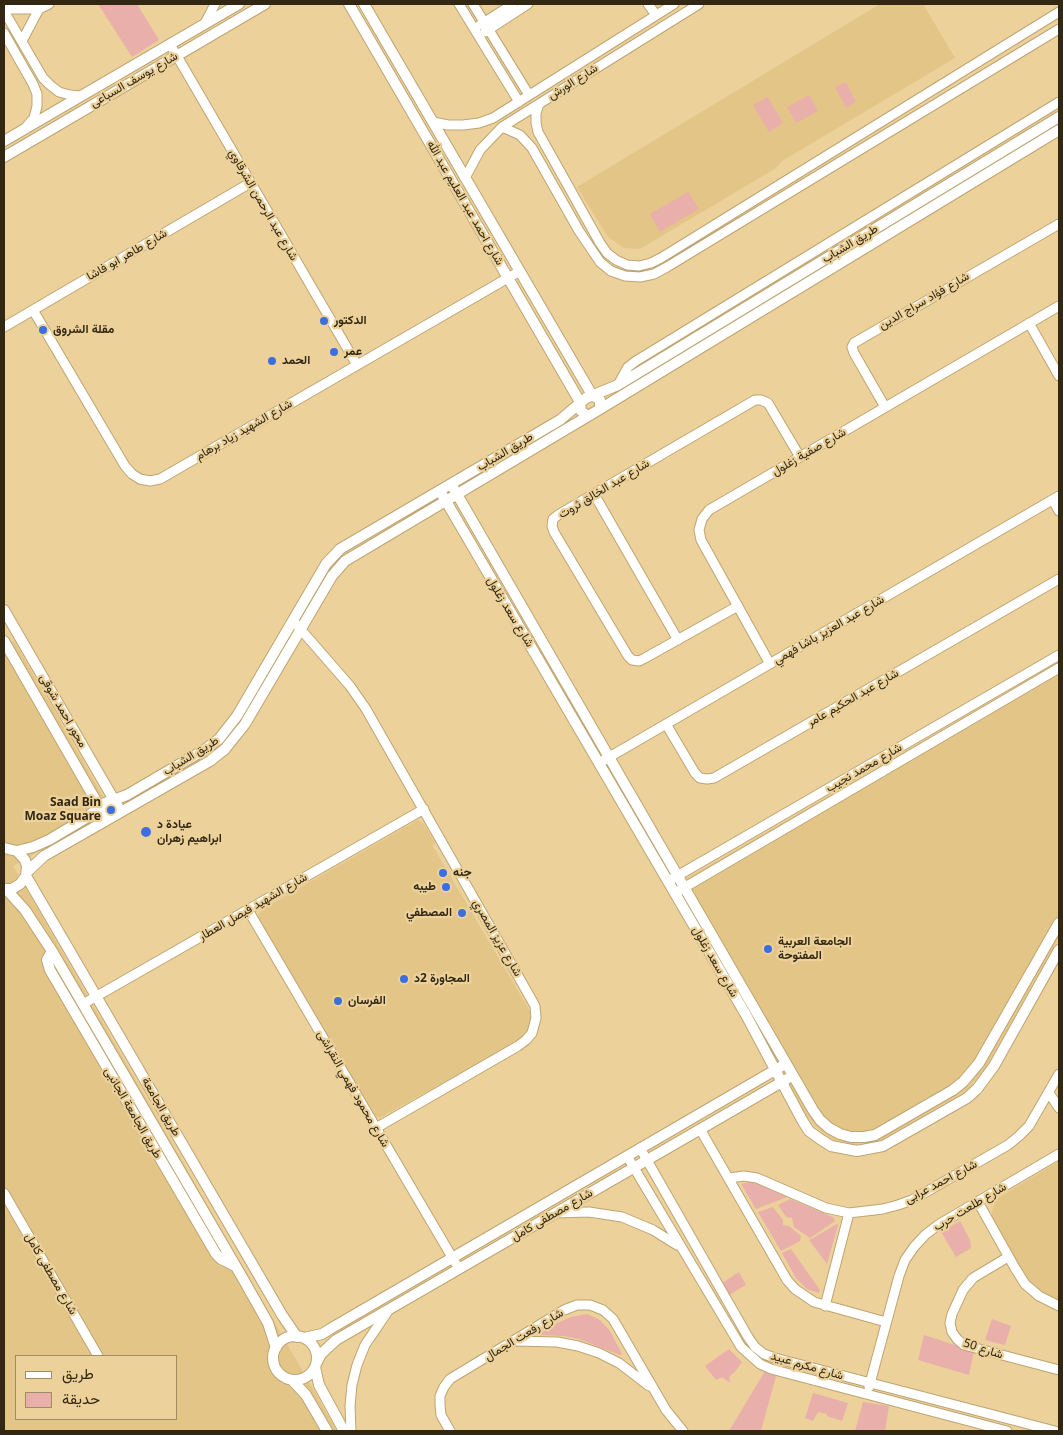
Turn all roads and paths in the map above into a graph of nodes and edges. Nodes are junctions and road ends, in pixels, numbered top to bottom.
1 (49, 4) edge
2 (215, 4) edge
3 (239, 4) edge
4 (265, 4) edge
5 (349, 4) edge
6 (364, 4) edge
7 (459, 4) edge
8 (473, 4) edge
9 (513, 4) edge
10 (528, 4) edge
11 (648, 4) edge
12 (674, 4) edge
13 (699, 4) edge
14 (39, 9) junction
15 (4, 10) edge
16 (1059, 12) edge
17 (656, 15) junction
18 (205, 23) junction
19 (486, 26) junction
20 (1059, 29) edge
21 (4, 32) edge
22 (476, 32) junction
23 (22, 41) junction
24 (170, 44) junction
25 (8, 48) edge
26 (176, 56) junction
27 (580, 63) junction
28 (586, 74) junction
29 (50, 86) junction
30 (37, 94) junction
31 (529, 95) junction
32 (81, 96) junction
33 (519, 102) junction
34 (1059, 102) edge
35 (539, 104) junction
36 (906, 107) junction
37 (1059, 117) edge
38 (912, 118) junction
39 (432, 122) junction
40 (502, 127) junction
41 (23, 129) junction
42 (1059, 130) edge
43 (855, 138) junction
44 (4, 140) edge
45 (26, 143) junction
46 (861, 149) junction
47 (4, 157) edge
48 (465, 178) junction
49 (250, 183) junction
50 (744, 206) junction
51 (750, 216) junction
52 (1059, 224) edge
53 (520, 271) junction
54 (508, 278) junction
55 (1059, 306) edge
56 (33, 310) junction
57 (1029, 323) junction
58 (4, 327) edge
59 (357, 365) junction
60 (1059, 376) edge
61 (618, 385) junction
62 (592, 395) junction
63 (580, 402) junction
64 (885, 407) junction
65 (600, 409) junction
66 (588, 416) junction
67 (800, 457) junction
68 (451, 484) junction
69 (440, 491) junction
70 (457, 494) junction
71 (594, 494) junction
72 (1056, 498) edge
73 (446, 500) junction
74 (1059, 511) edge
75 (1059, 579) edge
76 (738, 606) junction
77 (4, 610) edge
78 (293, 620) junction
79 (301, 630) junction
80 (16, 632) junction
81 (4, 640) edge
82 (678, 640) junction
83 (23, 642) junction
84 (6, 652) edge
85 (1059, 655) edge
86 (770, 664) junction
87 (1059, 668) edge
88 (666, 724) junction
89 (610, 757) junction
90 (599, 763) junction
91 (831, 787) junction
92 (838, 797) junction
93 (114, 799) junction
94 (100, 807) junction
95 (424, 809) junction
96 (121, 812) junction
97 (107, 820) junction
98 (4, 839) edge
99 (11, 849) edge
100 (26, 874) junction
101 (679, 876) junction
102 (668, 882) junction
103 (685, 887) junction
104 (5, 889) edge
105 (675, 893) junction
106 (248, 910) junction
107 (1059, 923) edge
108 (1059, 950) edge
109 (52, 951) junction
110 (97, 996) junction
111 (83, 1004) junction
112 (1008, 1012) junction
113 (1020, 1019) junction
114 (994, 1036) junction
115 (1006, 1046) junction
116 (787, 1063) junction
117 (776, 1069) junction
118 (1059, 1074) edge
119 (794, 1075) junction
120 (143, 1076) junction
121 (762, 1077) junction
122 (782, 1082) junction
123 (130, 1084) junction
124 (768, 1090) junction
125 (1048, 1093) junction
126 (1059, 1108) edge
127 (376, 1128) junction
128 (700, 1129) junction
129 (640, 1148) junction
130 (1059, 1154) edge
131 (627, 1156) junction
132 (646, 1160) junction
133 (634, 1167) junction
134 (729, 1178) junction
135 (4, 1193) edge
136 (978, 1202) junction
137 (849, 1213) junction
138 (555, 1214) junction
139 (681, 1248) junction
140 (1008, 1257) junction
141 (452, 1258) junction
142 (235, 1266) junction
143 (459, 1269) junction
144 (825, 1306) junction
145 (1059, 1306) edge
146 (388, 1310) junction
147 (886, 1322) junction
148 (300, 1337) junction
149 (514, 1341) junction
150 (276, 1348) junction
151 (97, 1355) edge
152 (316, 1365) junction
153 (1059, 1370) edge
154 (292, 1380) junction
155 (870, 1383) junction
156 (653, 1389) junction
157 (867, 1394) junction
158 (327, 1431) edge
159 (344, 1431) edge
160 (351, 1431) edge
161 (450, 1431) edge
162 (683, 1431) edge
163 (1007, 1431) edge
164 (1054, 1431) edge

1 - 14 street
2 - 18 street
3 - 18 street, شارع يوسف السباعى
4 - 26 street, شارع يوسف السباعى
5 - 54 street, شارع احمد عبد العليم عبد الله
6 - 39 street, شارع احمد عبد العليم عبد الله
7 - 22 street
8 - 19 street
9 - 19 street
10 - 19 street
11 - 17 street
12 - 17 street, شارع الورش
13 - 28 street, شارع الورش
14 - 15 street
14 - 23 street
15 - 23 street
16 - 36 street
17 - 27 street, شارع الورش
18 - 24 street, شارع يوسف السباعى
19 - 22 street
19 - 31 street
20 - 38 street
21 - 25 street
22 - 33 street
23 - 29 street
24 - 26 street, شارع عبد الرحمن الشرقاوي
24 - 32 street, شارع يوسف السباعى
25 - 30 street
26 - 45 street, شارع يوسف السباعى
26 - 49 street, شارع عبد الرحمن الشرقاوي
27 - 28 street
27 - 31 street, شارع الورش
28 - 35 street, شارع الورش
29 - 30 street
29 - 32 street
30 - 41 street
31 - 33 street, شارع الورش
32 - 41 street, شارع يوسف السباعى
33 - 39 street, شارع الورش
34 - 61 street
35 - 40 street, شارع الورش
35 - 50 street
36 - 38 street
36 - 43 street
37 - 61 street, طريق الشباب
38 - 46 street
39 - 48 street, شارع احمد عبد العليم عبد الله
40 - 48 street, شارع الورش
40 - 51 street
41 - 44 street, شارع يوسف السباعى
41 - 45 street
42 - 65 street, طريق الشباب
43 - 46 street
43 - 50 street
45 - 47 street, شارع يوسف السباعى
46 - 51 street
48 - 53 street, شارع احمد عبد العليم عبد الله
49 - 56 street, شارع طاهر ابو فاشا
49 - 59 street, شارع عبد الرحمن الشرقاوي
50 - 51 street
52 - 64 street, شارع فؤاد سراج الدين
53 - 54 street, شارع الشهيد زياد برهام
53 - 62 street, شارع احمد عبد العليم عبد الله
54 - 59 street, شارع الشهيد زياد برهام
54 - 63 street, شارع احمد عبد العليم عبد الله
55 - 57 street, شارع صفية زغلول
56 - 58 street, شارع طاهر ابو فاشا
56 - 59 street, شارع الشهيد زياد برهام
57 - 60 street
57 - 64 street, شارع صفية زغلول
61 - 62 street, طريق الشباب
62 - 63 street, طريق الشباب
62 - 65 street
63 - 66 street
63 - 68 street, طريق الشباب
64 - 67 street, شارع صفية زغلول
65 - 66 street, طريق الشباب
66 - 70 street, طريق الشباب
67 - 71 street, شارع عبد الخالق ثروت
67 - 76 street, شارع صفية زغلول
68 - 69 street, طريق الشباب
68 - 70 street, شارع سعد زغلول
69 - 73 street, شارع سعد زغلول
69 - 78 street, طريق الشباب
70 - 73 street, طريق الشباب
70 - 89 street, شارع سعد زغلول
71 - 82 street
71 - 82 street, شارع عبد الخالق ثروت
72 - 74 street
72 - 86 street, شارع عبد العزيز باشا فهمي
73 - 79 street, طريق الشباب
73 - 90 street, شارع سعد زغلول
75 - 88 street, شارع عبد الحكيم عامر
76 - 82 street, شارع عبد الخالق ثروت
76 - 86 street, شارع صفية زغلول
77 - 80 street, محور احمد شوقى
78 - 79 street, شارع عزيز المصري
78 - 93 street, طريق الشباب
79 - 95 street, شارع عزيز المصري
79 - 96 street, طريق الشباب
80 - 81 street
80 - 83 street, محور احمد شوقى
81 - 84 street, محور احمد شوقى
83 - 84 street
83 - 93 street, محور احمد شوقى
84 - 94 street, محور احمد شوقى
85 - 91 street, شارع محمد نجيب
86 - 88 street, شارع عبد العزيز باشا فهمي
87 - 92 street, شارع محمد نجيب
88 - 89 street, شارع عبد العزيز باشا فهمي
89 - 90 street, شارع عبد العزيز باشا فهمي
89 - 101 street, شارع سعد زغلول
90 - 102 street, شارع سعد زغلول
91 - 92 street
91 - 101 street, شارع محمد نجيب
92 - 103 street, شارع محمد نجيب
93 - 94 street, طريق الشباب
93 - 96 street, محور احمد شوقى
94 - 97 street, محور احمد شوقى
94 - 99 street, طريق الشباب
95 - 106 street, شارع الشهيد فيصل العطار
95 - 127 street, شارع عزيز المصري
96 - 97 street, طريق الشباب
97 - 100 street, طريق الشباب
98 - 99 street
99 - 100 street, طريق الجامعة
100 - 104 street, طريق الشباب
100 - 110 street, طريق الجامعة
101 - 102 street, شارع محمد نجيب
101 - 103 street, شارع سعد زغلول
102 - 105 street, شارع سعد زغلول
103 - 105 street, شارع محمد نجيب
103 - 116 street, شارع سعد زغلول
104 - 109 street, طريق الجامعة
105 - 117 street, شارع سعد زغلول
106 - 110 street, شارع الشهيد فيصل العطار
106 - 127 street, شارع محمود فهمي النقراشى
107 - 112 street, شارع سعد زغلول
108 - 113 street, شارع سعد زغلول
109 - 111 street, طريق الجامعة
109 - 142 street, طريق الجامعة الجانبى
110 - 111 street, شارع الشهيد فيصل العطار
110 - 120 street, طريق الجامعة
111 - 123 street, طريق الجامعة
112 - 113 street
112 - 114 street, شارع سعد زغلول
113 - 115 street, شارع سعد زغلول
114 - 115 street
114 - 119 street, شارع سعد زغلول
115 - 122 street, شارع سعد زغلول
116 - 117 street, شارع مصطفى كامل
116 - 119 street, شارع سعد زغلول
117 - 121 street, شارع مصطفى كامل
117 - 122 street, شارع سعد زغلول
118 - 125 street, شارع احمد عرابى
119 - 122 street, شارع مصطفى كامل
120 - 123 street
120 - 148 street, طريق الجامعة
121 - 124 street
121 - 129 street, شارع مصطفى كامل
122 - 124 street, شارع مصطفى كامل
123 - 142 street, طريق الجامعة
124 - 128 street, شارع مصطفى كامل
125 - 126 street
125 - 137 street, شارع احمد عرابى
127 - 141 street, شارع محمود فهمي النقراشى
128 - 132 street, شارع مصطفى كامل
128 - 134 street
129 - 131 street, شارع مصطفى كامل
129 - 132 street, شارع مكرم عبيد
130 - 136 street, شارع طلعت حرب
131 - 133 street, شارع مكرم عبيد
131 - 141 street, شارع مصطفى كامل
132 - 133 street, شارع مصطفى كامل
132 - 155 street, شارع مكرم عبيد
133 - 138 street, شارع مصطفى كامل
133 - 139 street, شارع مكرم عبيد
134 - 137 street, شارع احمد عرابى
134 - 144 street
135 - 151 street, شارع مصطفى كامل
136 - 140 street
136 - 147 street, شارع طلعت حرب
137 - 144 street
138 - 139 street
138 - 143 street, شارع مصطفى كامل
139 - 157 street, شارع مكرم عبيد
140 - 145 street
140 - 153 street, شارع 50
141 - 143 street, شارع محمود فهمي النقراشى
141 - 148 street, شارع مصطفى كامل
142 - 150 street, طريق الجامعة
143 - 146 street, شارع مصطفى كامل
144 - 147 street
146 - 152 street, شارع مصطفى كامل
146 - 160 street
147 - 155 street, شارع طلعت حرب
148 - 150 street
148 - 152 street
149 - 156 street
149 - 156 street, شارع رفعت الجمال
149 - 161 street, شارع رفعت الجمال
150 - 154 street
152 - 154 street
152 - 159 street
154 - 158 street
155 - 157 street, شارع طلعت حرب
155 - 164 street, شارع مكرم عبيد
156 - 162 street, شارع رفعت الجمال
157 - 163 street, شارع مكرم عبيد

